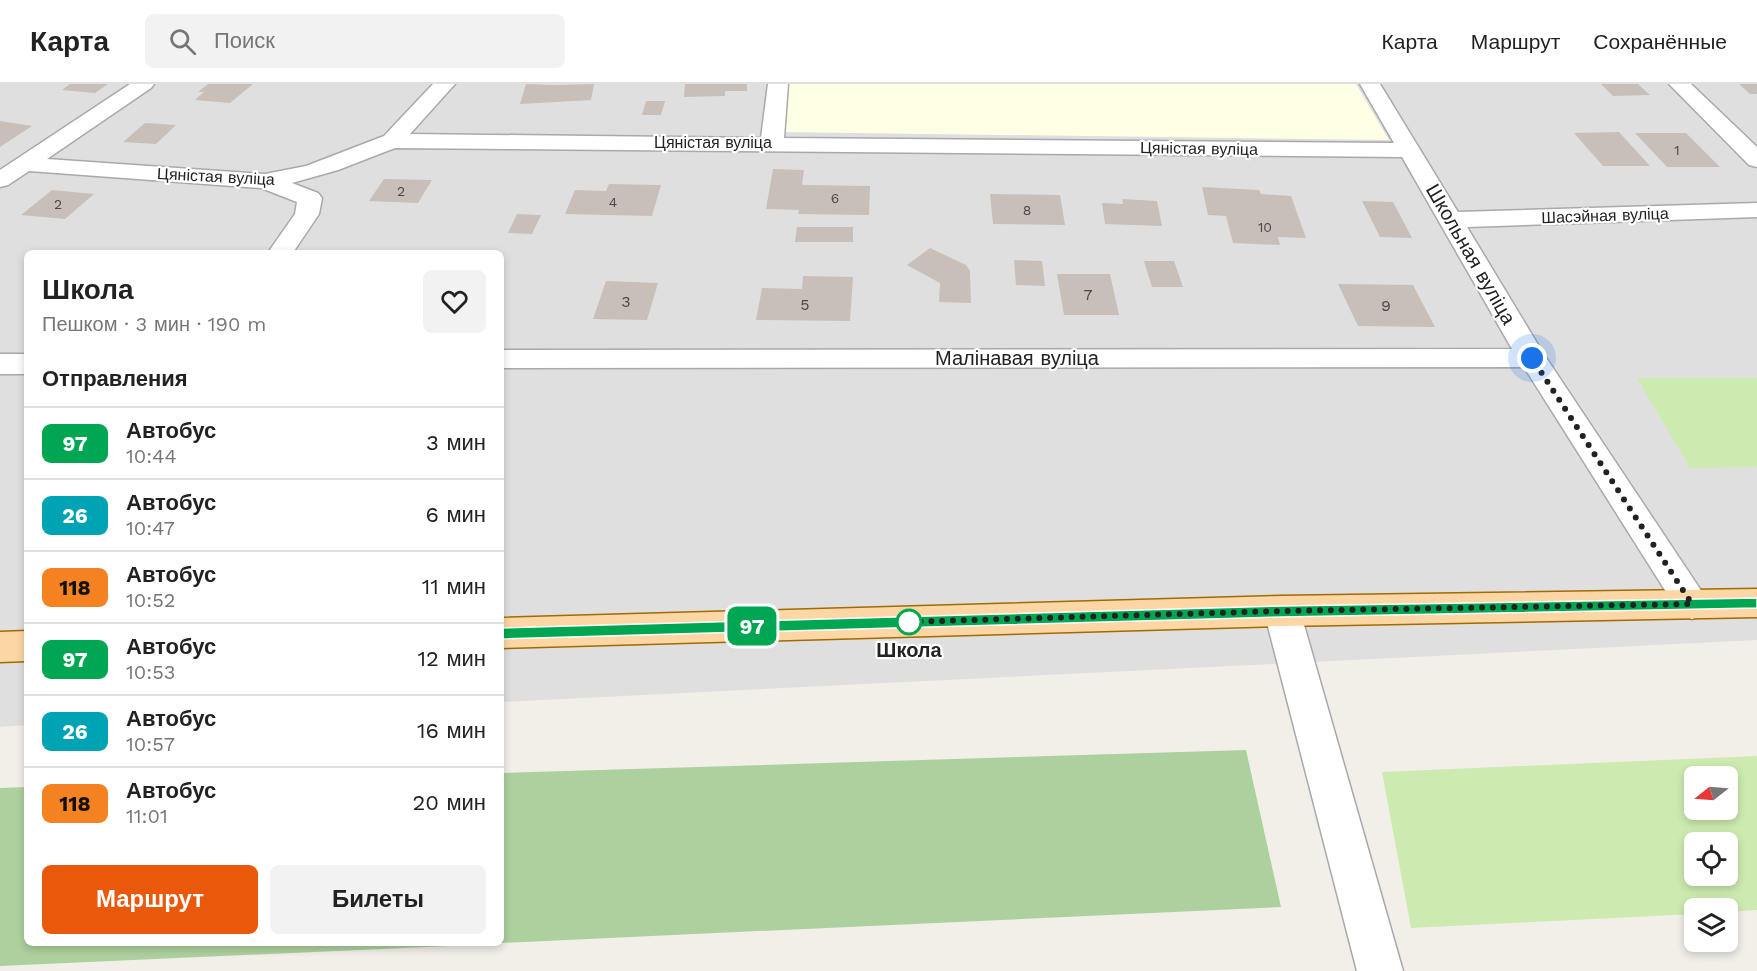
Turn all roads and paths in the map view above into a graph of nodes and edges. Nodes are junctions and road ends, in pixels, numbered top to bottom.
1 (144, 84) edge
2 (445, 84) edge
3 (778, 84) edge
4 (1370, 84) edge
5 (1679, 84) edge
6 (392, 141) junction
7 (772, 142) junction
8 (1410, 150) junction
9 (1757, 160) edge
10 (24, 164) junction
11 (0, 180) edge
12 (265, 182) junction
13 (1757, 210) edge
14 (1452, 220) junction
15 (282, 250) edge
16 (1532, 358) junction
17 (504, 359) edge
18 (0, 364) edge
19 (24, 364) edge
20 (1757, 603) edge
21 (1692, 604) junction
22 (1282, 611) junction
23 (504, 633) edge
24 (24, 646) edge
25 (0, 647) edge
26 (1380, 971) edge

1 - 10 street
2 - 6 street
3 - 7 street
4 - 8 street, Школьная вуліца
5 - 9 street
6 - 7 street, Цяністая вуліца
6 - 12 street, Цяністая вуліца
7 - 8 street, Цяністая вуліца
8 - 14 street, Школьная вуліца
10 - 11 street
10 - 12 street, Цяністая вуліца
12 - 15 street
13 - 14 street, Шасэйная вуліца
14 - 16 street, Школьная вуліца
16 - 17 street, Малінавая вуліца
16 - 21 street, Школьная вуліца
18 - 19 street
20 - 21 main road
21 - 22 main road
22 - 23 main road
22 - 26 street
24 - 25 main road

